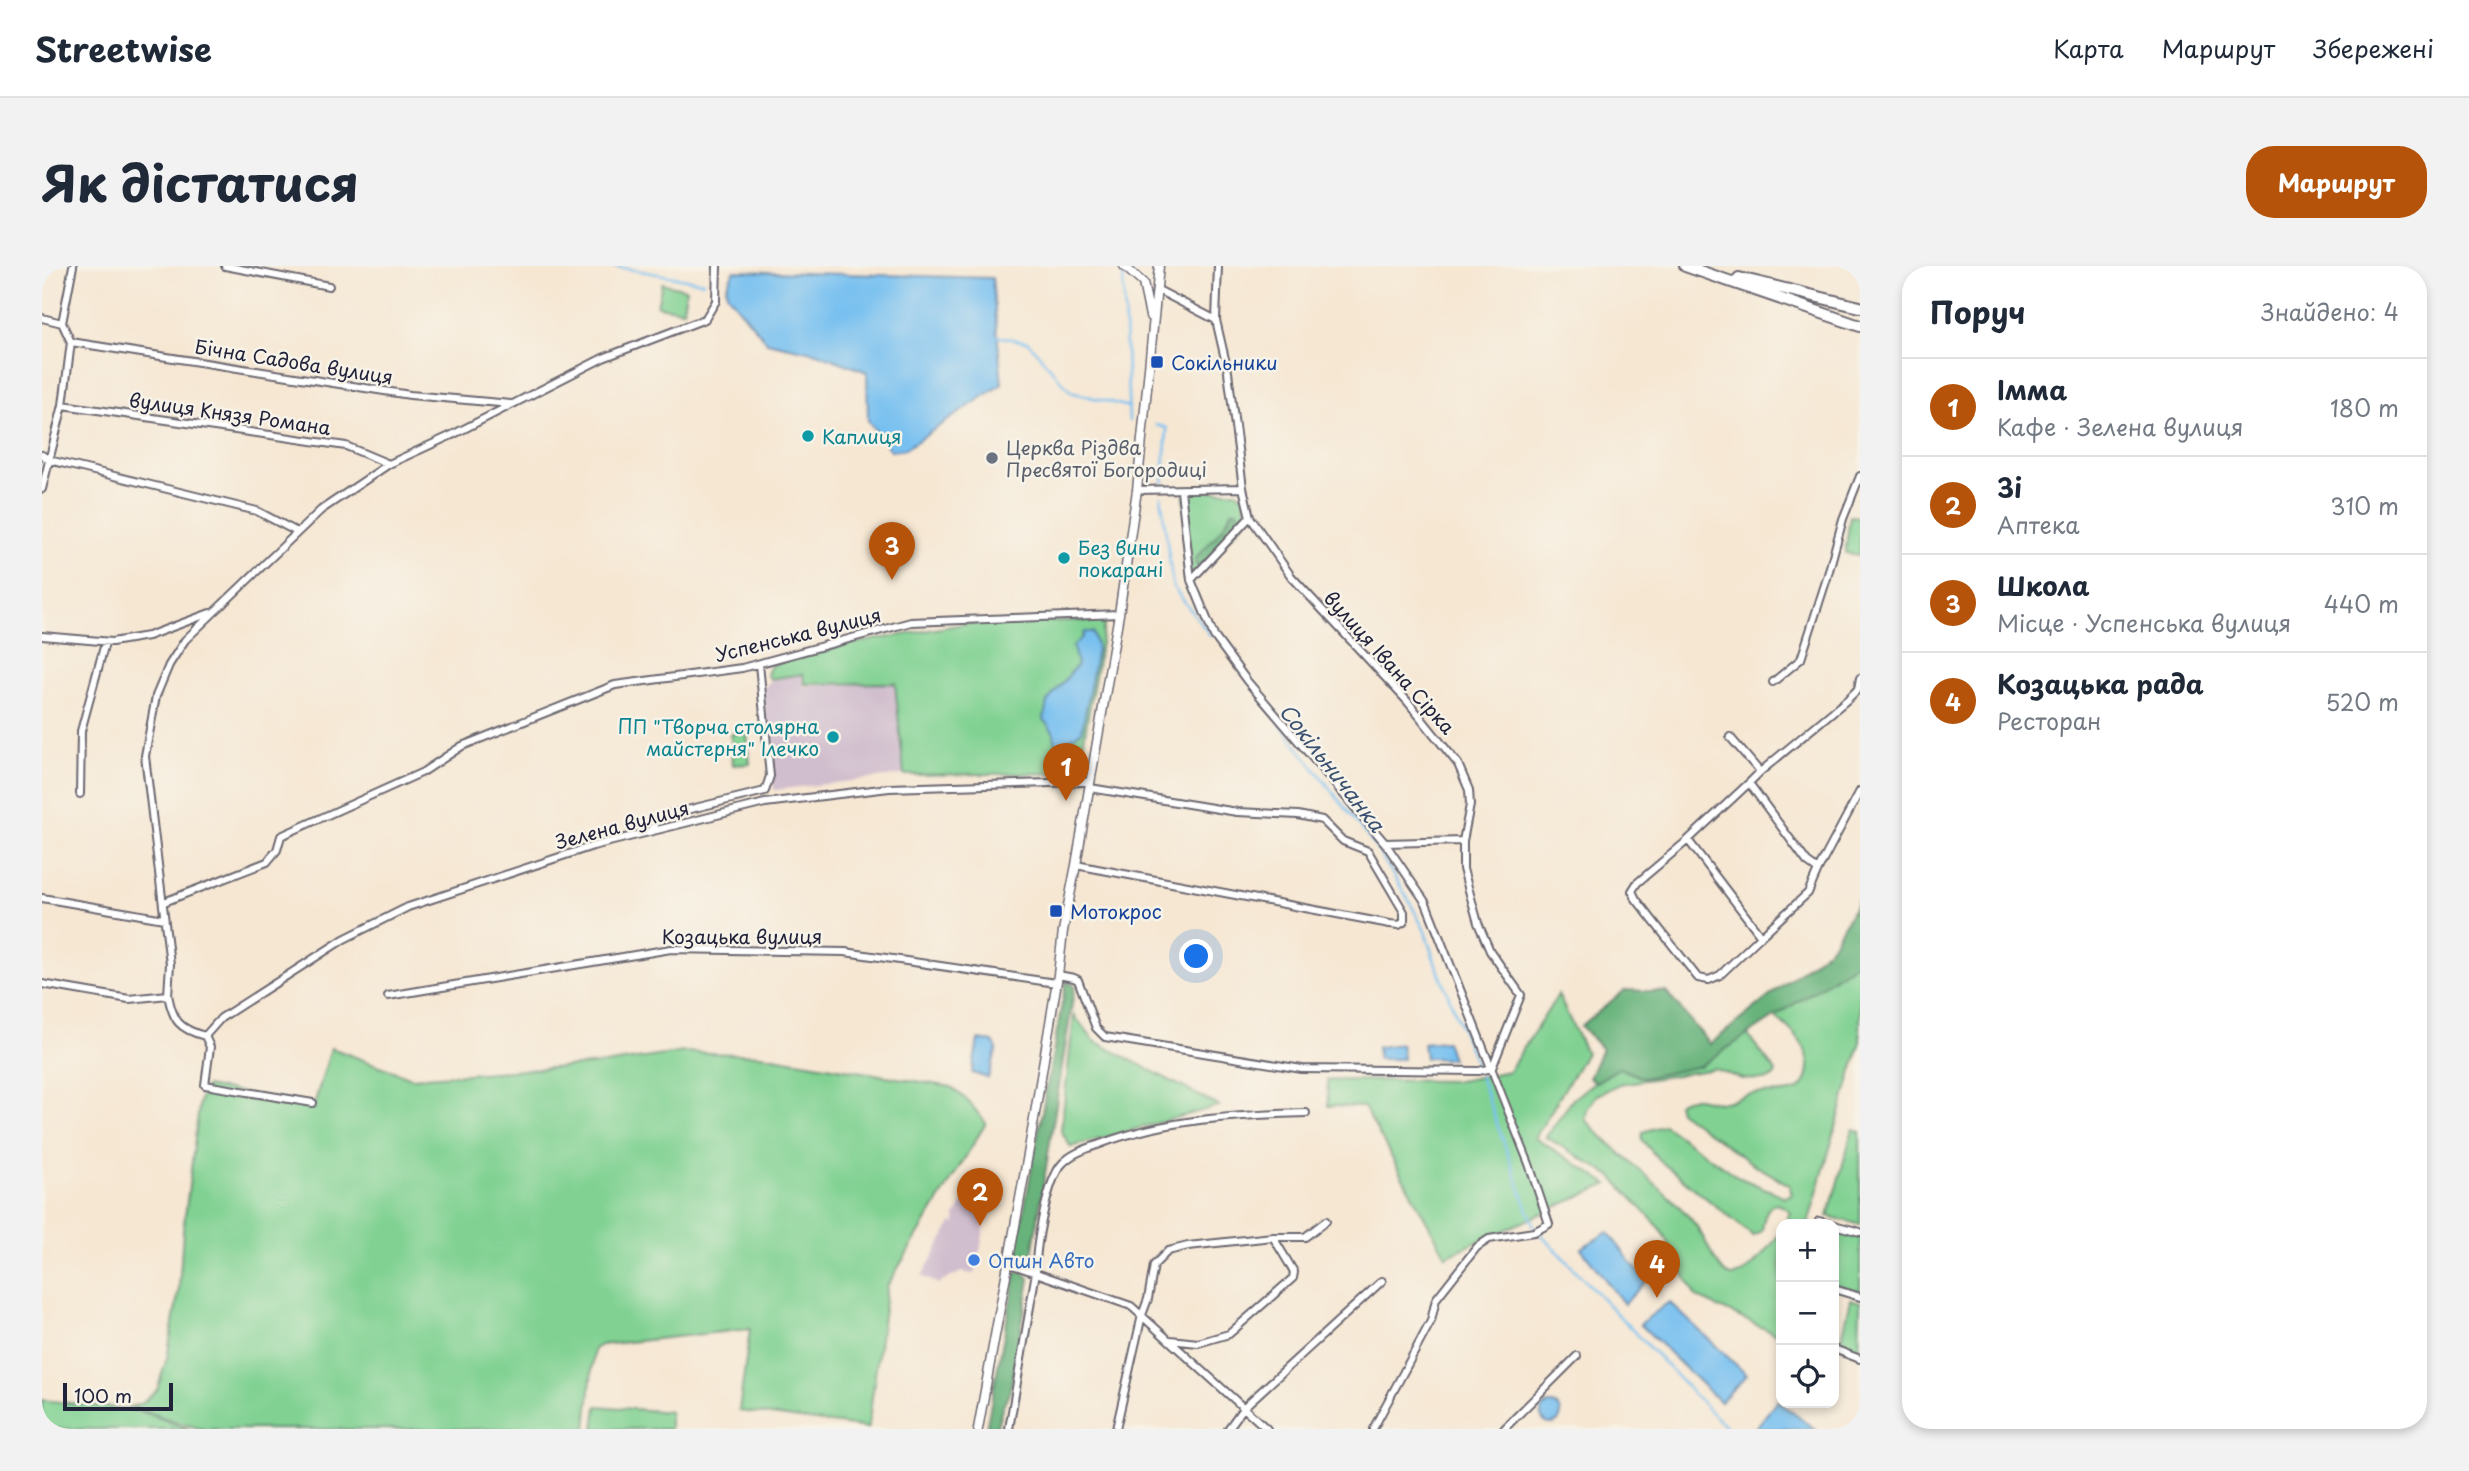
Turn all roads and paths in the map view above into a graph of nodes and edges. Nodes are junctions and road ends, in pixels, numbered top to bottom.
1 (73, 266) edge
2 (225, 266) edge
3 (718, 266) edge
4 (1124, 266) edge
5 (1159, 266) edge
6 (1218, 266) edge
7 (1687, 266) edge
8 (329, 286) dead end
9 (1156, 289) junction
10 (1860, 307) edge
11 (42, 318) edge
12 (1216, 320) junction
13 (62, 323) junction
14 (1152, 325) junction
15 (1860, 326) edge
16 (71, 342) junction
17 (513, 404) junction
18 (64, 405) junction
19 (42, 454) edge
20 (49, 460) junction
21 (389, 464) junction
22 (1860, 476) edge
23 (1243, 488) junction
24 (42, 489) edge
25 (1137, 490) junction
26 (1181, 490) junction
27 (1250, 517) junction
28 (297, 532) junction
29 (1191, 580) junction
30 (213, 612) junction
31 (1119, 614) junction
32 (42, 636) edge
33 (105, 643) junction
34 (759, 664) junction
35 (1860, 679) edge
36 (1773, 682) dead end
37 (1730, 737) dead end
38 (1760, 772) junction
39 (1749, 783) junction
40 (1091, 784) junction
41 (1860, 791) edge
42 (765, 792) junction
43 (80, 794) dead end
44 (765, 803) junction
45 (649, 832) junction
46 (1688, 840) junction
47 (1463, 841) junction
48 (1385, 843) junction
49 (1076, 864) junction
50 (1818, 870) junction
51 (42, 898) edge
52 (164, 902) junction
53 (164, 919) junction
54 (1761, 936) junction
55 (1057, 979) junction
56 (42, 984) edge
57 (167, 995) junction
58 (388, 996) dead end
59 (205, 1036) junction
60 (1492, 1068) junction
61 (313, 1103) dead end
62 (1306, 1114) dead end
63 (1326, 1221) dead end
64 (1839, 1226) edge
65 (1860, 1232) edge
66 (1273, 1237) junction
67 (1009, 1261) junction
68 (1036, 1272) junction
69 (1382, 1282) dead end
70 (1839, 1291) edge
71 (1860, 1297) edge
72 (1142, 1315) junction
73 (1170, 1340) junction
74 (1839, 1351) edge
75 (1577, 1356) dead end
76 (1860, 1359) edge
77 (1244, 1407) junction
78 (978, 1429) edge
79 (1009, 1429) edge
80 (1116, 1429) edge
81 (1228, 1429) edge
82 (1267, 1429) edge
83 (1373, 1429) edge
84 (1504, 1429) edge

1 - 13 street
2 - 8 street
3 - 17 street
4 - 14 main road
5 - 9 main road
6 - 12 street, вулиця Івана Сірка
7 - 10 highway
7 - 15 highway
9 - 12 street
9 - 14 main road
11 - 13 street
12 - 23 street, вулиця Івана Сірка
13 - 16 street
14 - 25 main road
16 - 17 street, Бічна Садова вулиця
16 - 18 street
17 - 21 street
18 - 20 street
18 - 21 street, вулиця Князя Романа
19 - 20 street
20 - 24 street
20 - 28 street
21 - 28 street
22 - 36 street
23 - 26 street
23 - 27 street, вулиця Івана Сірка
25 - 26 street
25 - 31 main road
26 - 29 street
27 - 29 street
27 - 47 street, вулиця Івана Сірка
28 - 30 street
29 - 48 street
30 - 33 street
30 - 52 street
31 - 34 street, Успенська вулиця
31 - 40 main road
32 - 33 street
33 - 43 street
34 - 42 street
34 - 52 street, Успенська вулиця
35 - 38 street
37 - 38 street
38 - 39 street
39 - 46 street
39 - 50 street
40 - 44 street, Зелена вулиця
40 - 49 main road
40 - 49 street, Зелена вулиця
41 - 50 street
42 - 44 street
42 - 45 street
44 - 45 street, Зелена вулиця
45 - 59 street, Зелена вулиця
46 - 54 street
46 - 54 street
47 - 48 street
47 - 60 street, вулиця Івана Сірка
48 - 60 street
49 - 55 main road
50 - 54 street
51 - 53 street
52 - 53 street
53 - 57 street
55 - 58 street, Козацька вулиця
55 - 60 street
55 - 67 main road
56 - 57 street
57 - 59 street
59 - 61 street
60 - 83 street
62 - 68 street
63 - 66 street
64 - 65 street
66 - 72 street
66 - 73 street
67 - 68 street
67 - 78 main road
68 - 72 street
68 - 79 street
69 - 77 street
70 - 71 street
72 - 73 street
72 - 80 street
73 - 77 street
74 - 76 street
75 - 84 street
77 - 81 street
77 - 82 street

